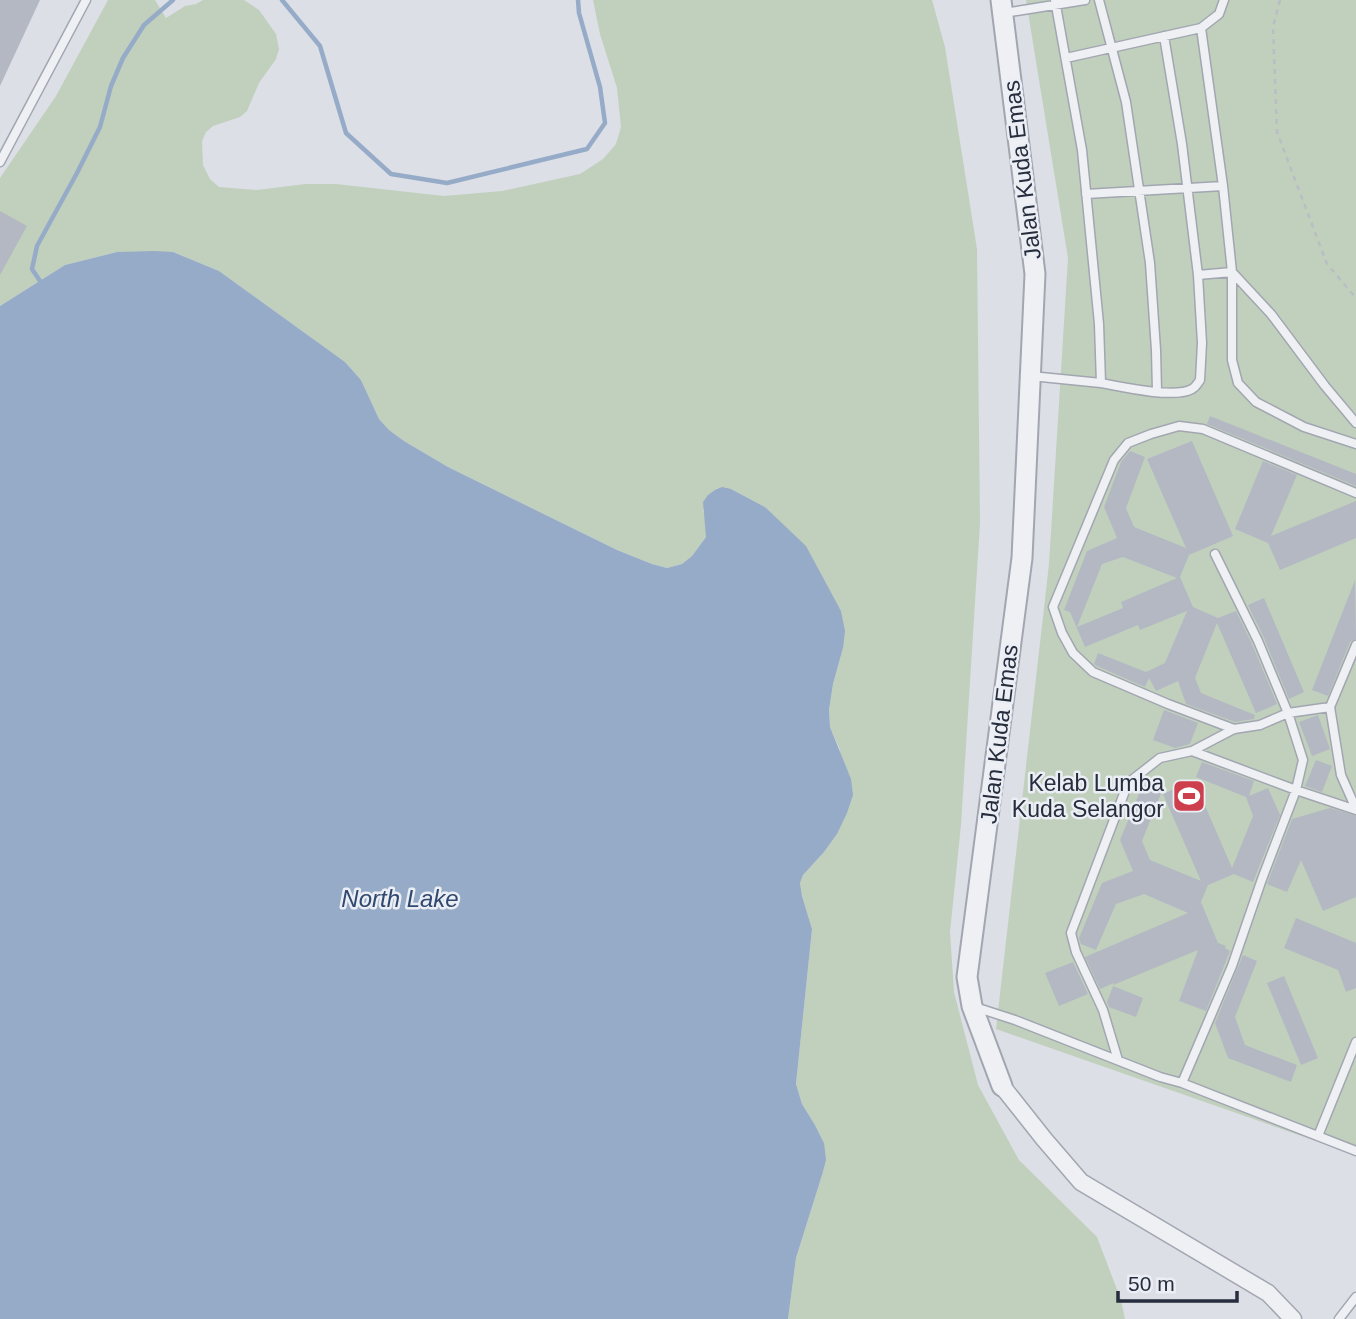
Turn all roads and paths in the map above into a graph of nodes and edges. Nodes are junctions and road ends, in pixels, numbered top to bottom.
1 (86, 0) edge
2 (1085, 0) edge
3 (1099, 0) edge
4 (1224, 0) edge
5 (1280, 0) edge
6 (1056, 3) edge
7 (1003, 6) edge
8 (1201, 28) junction
9 (1164, 36) junction
10 (1112, 47) junction
11 (1066, 58) junction
12 (0, 162) edge
13 (1223, 186) junction
14 (1188, 188) junction
15 (1139, 191) junction
16 (1086, 194) junction
17 (1232, 272) junction
18 (1198, 275) junction
19 (1356, 299) edge
20 (1030, 376) junction
21 (1101, 383) junction
22 (1157, 391) junction
23 (1356, 423) edge
24 (1356, 444) edge
25 (1356, 493) edge
26 (1215, 554) dead end
27 (1356, 645) edge
28 (1330, 708) junction
29 (1288, 713) junction
30 (1234, 729) junction
31 (1192, 751) junction
32 (1296, 790) junction
33 (1356, 810) edge
34 (972, 1006) junction
35 (1356, 1042) edge
36 (1118, 1060) junction
37 (1182, 1083) junction
38 (1002, 1086) joint
39 (1318, 1136) junction
40 (1356, 1151) edge
41 (1356, 1297) edge
42 (1293, 1319) edge
43 (1339, 1319) edge

1 - 12 lane
2 - 6 lane
3 - 10 lane
4 - 8 lane
5 - 19 path
6 - 7 lane
6 - 11 lane
7 - 20 street, Jalan Kuda Emas
8 - 9 lane
8 - 13 lane
9 - 10 lane
9 - 14 lane
10 - 11 lane
10 - 15 lane
11 - 16 lane
13 - 14 lane
13 - 17 lane
14 - 15 lane
14 - 18 lane
15 - 16 lane
15 - 22 lane
16 - 21 lane
17 - 18 lane
17 - 23 lane
17 - 24 lane
18 - 22 lane
20 - 21 lane
20 - 34 street, Jalan Kuda Emas
21 - 22 lane
25 - 30 lane
26 - 29 lane
27 - 28 lane
28 - 29 lane
28 - 33 lane
29 - 30 lane
29 - 32 lane
30 - 31 lane
31 - 32 lane
31 - 36 lane
32 - 33 lane
32 - 37 lane
34 - 36 lane
34 - 38 street, Jalan Kuda Emas
35 - 39 lane
36 - 37 lane
37 - 39 lane
38 - 42 street, Jalan Kuda Emas
39 - 40 lane
41 - 43 lane

